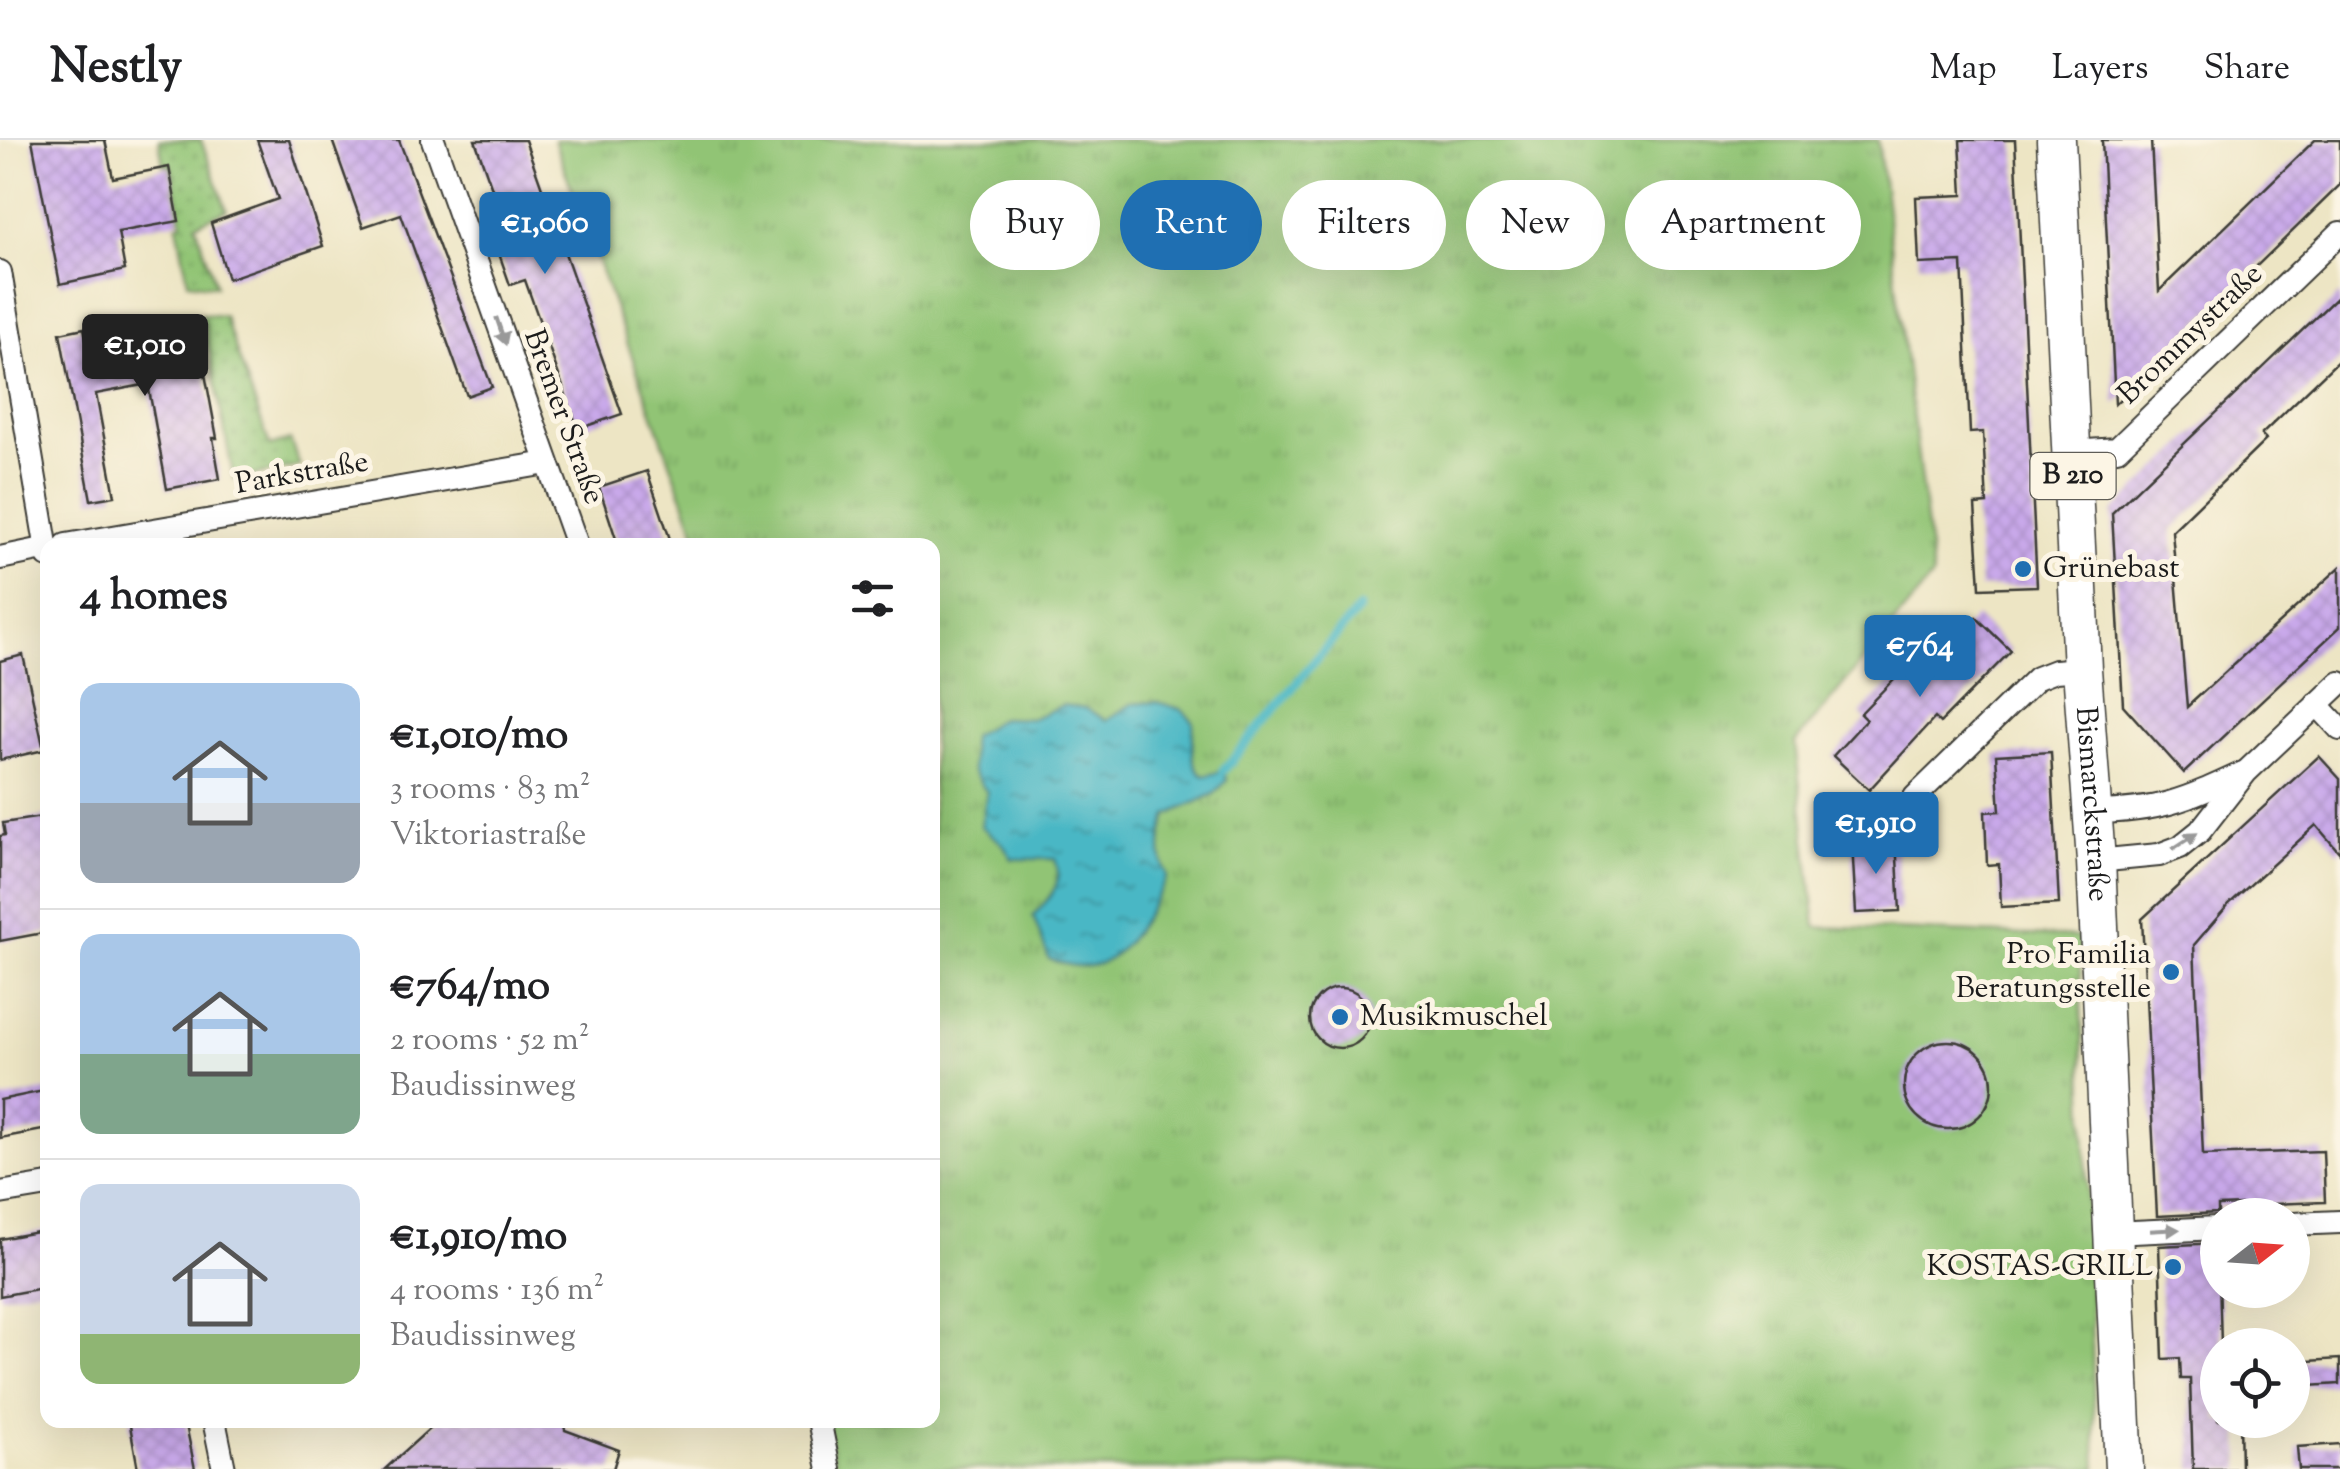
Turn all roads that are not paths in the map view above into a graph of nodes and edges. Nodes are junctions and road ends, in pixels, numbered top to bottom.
1 (434, 140) edge
2 (2056, 140) edge
3 (2340, 233) edge
4 (0, 272) edge
5 (2072, 452) junction
6 (547, 463) junction
7 (45, 538) edge
8 (107, 538) edge
9 (574, 538) edge
10 (40, 552) edge
11 (0, 558) edge
12 (2082, 669) junction
13 (2340, 682) edge
14 (2317, 704) junction
15 (2340, 729) edge
16 (2246, 772) junction
17 (1915, 797) dead end
18 (2092, 812) junction
19 (2096, 860) junction
20 (40, 1186) edge
21 (0, 1193) edge
22 (2340, 1222) edge
23 (2310, 1223) edge
24 (2200, 1229) edge
25 (2112, 1233) junction
26 (216, 1428) edge
27 (821, 1428) edge
28 (224, 1469) edge
29 (829, 1469) edge
30 (2124, 1469) edge

1 -> 6 street, Bremer Straße
2 - 5 main road, Bismarckstraße / B 210
3 - 5 street, Brommystraße
4 - 7 street
5 - 12 main road, Bismarckstraße / B 210
6 - 8 street, Parkstraße
6 - 9 street, Bremer Straße
10 - 11 street
12 - 17 street
12 - 18 main road, Bismarckstraße / B 210
13 - 14 street
14 - 15 street
14 - 16 street
16 - 18 street
19 -> 16 street
18 - 19 main road, Bismarckstraße / B 210
19 - 25 main road, Bismarckstraße / B 210
20 - 21 street
22 - 23 street
25 -> 24 street
25 - 30 main road, Bismarckstraße / B 210
26 - 28 street
27 - 29 street

